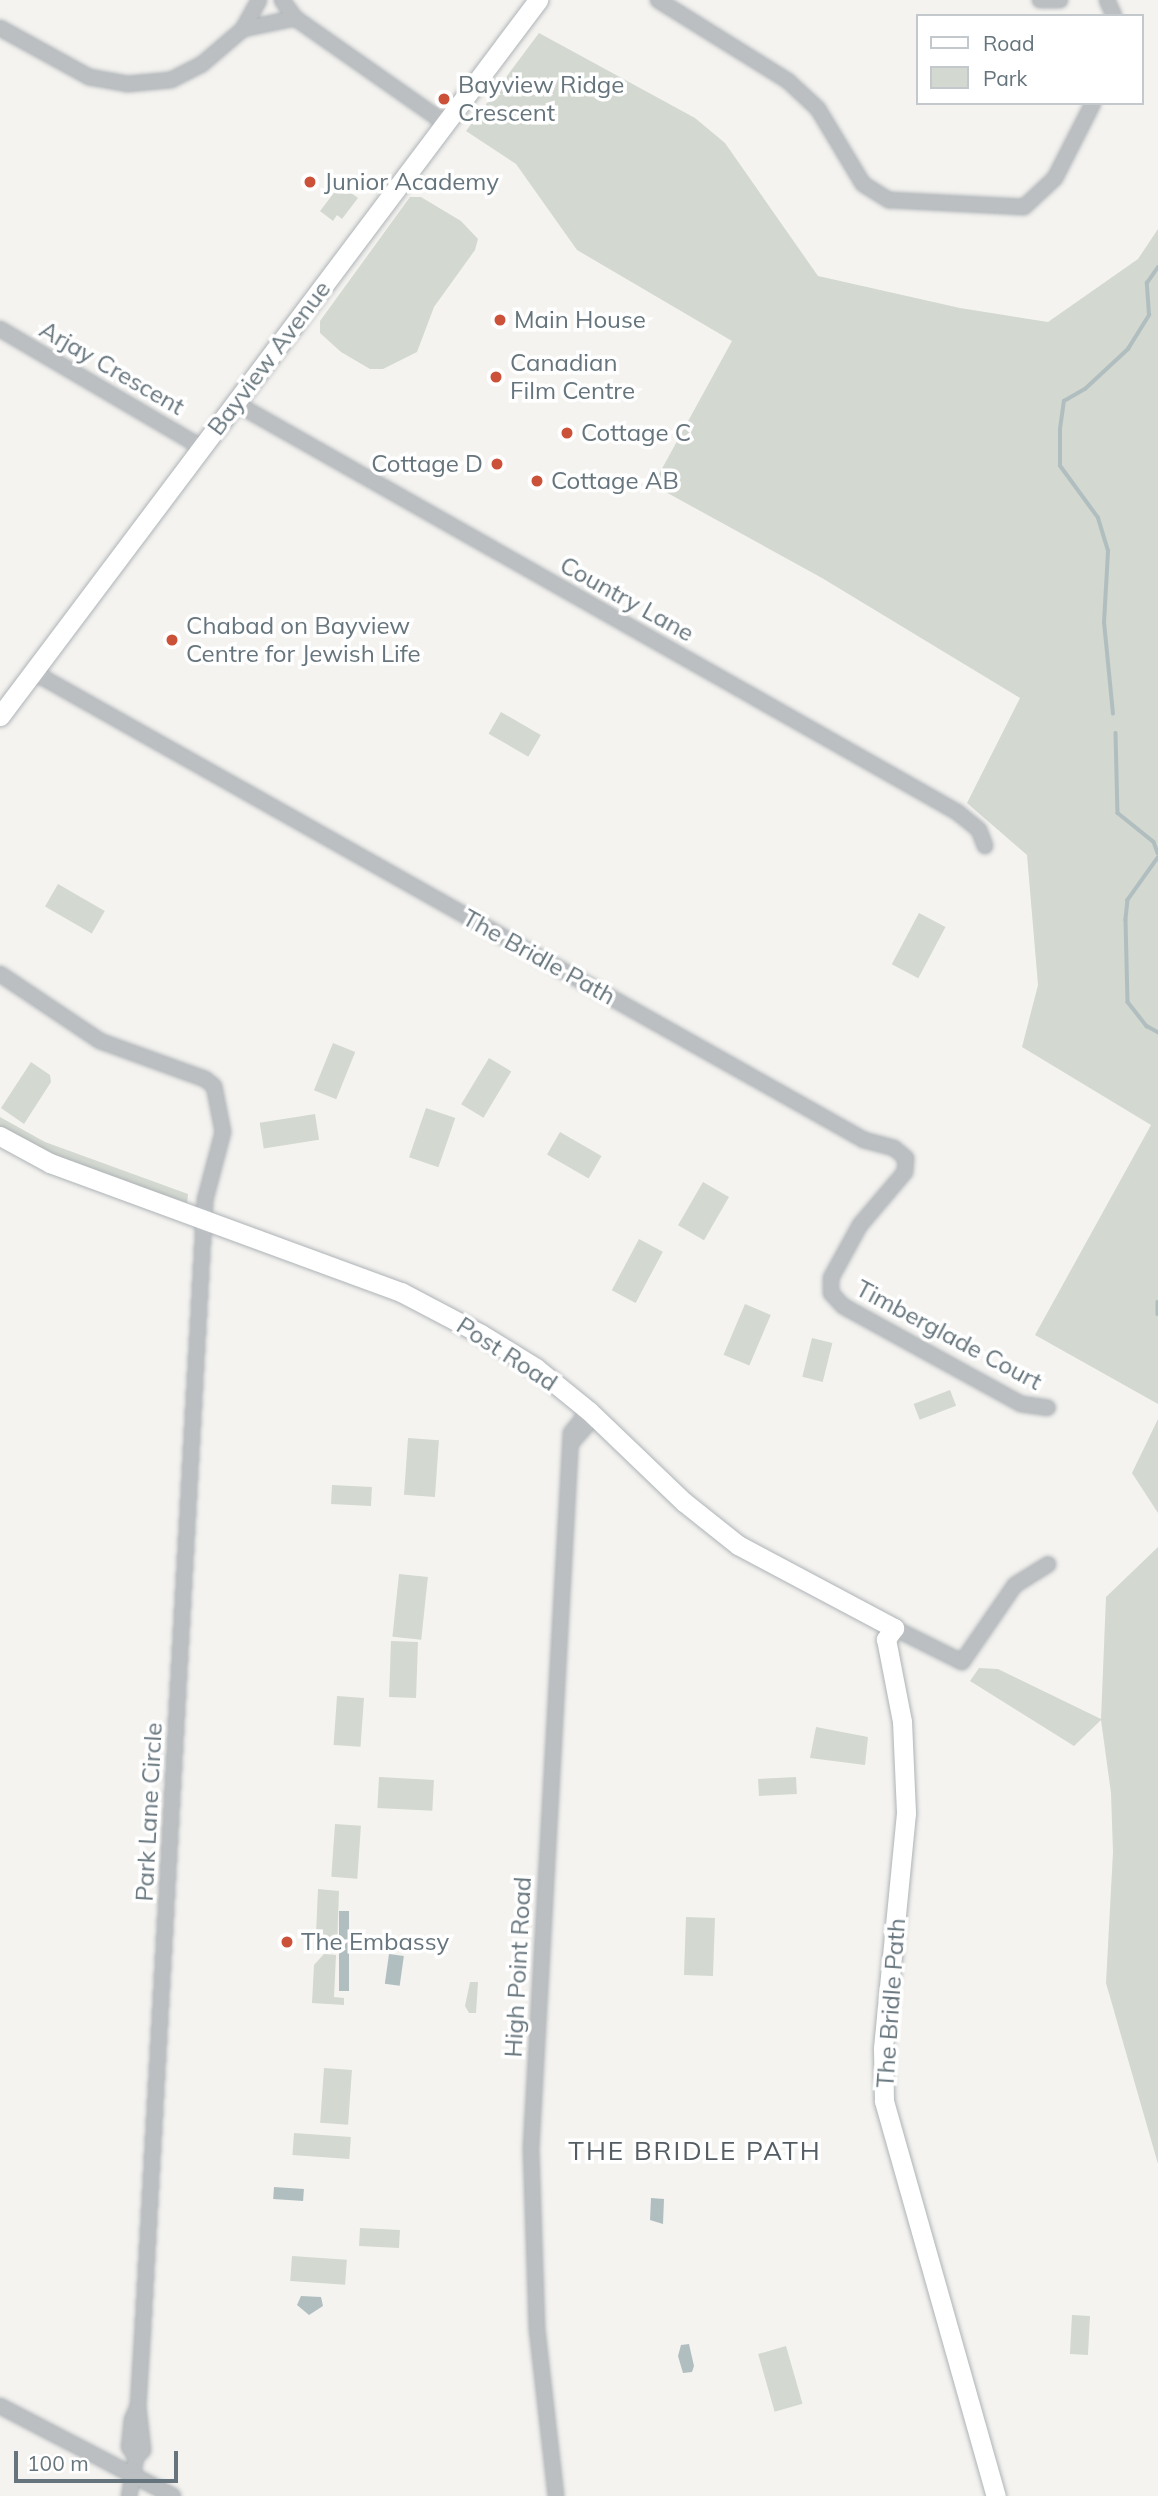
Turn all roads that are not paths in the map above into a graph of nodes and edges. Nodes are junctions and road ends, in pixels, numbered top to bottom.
1 (259, 0) edge
2 (282, 0) edge
3 (538, 0) edge
4 (1040, 0) edge
5 (1060, 0) edge
6 (664, 1) edge
7 (295, 18) junction
8 (0, 28) edge
9 (243, 29) junction
10 (1092, 105) edge
11 (445, 123) junction
12 (0, 330) edge
13 (235, 403) junction
14 (201, 447) junction
15 (33, 672) junction
16 (0, 716) edge
17 (985, 846) dead end
18 (0, 974) edge
19 (0, 1136) edge
20 (205, 1220) junction
21 (831, 1293) joint
22 (1048, 1408) dead end
23 (587, 1415) junction
24 (1048, 1564) dead end
25 (894, 1628) junction
26 (0, 2406) edge
27 (134, 2475) junction
28 (130, 2496) edge
29 (173, 2496) edge
30 (556, 2496) edge
31 (996, 2496) edge

1 - 9 street
2 - 7 street
3 - 11 street, Bayview Avenue
4 - 5 street
6 - 10 street
7 - 9 street
7 - 11 street
8 - 9 street
11 - 13 street, Bayview Avenue
12 - 14 street, Arjay Crescent
13 - 14 street, Bayview Avenue
13 - 17 street, Country Lane
14 - 15 street, Bayview Avenue
15 - 16 street, Bayview Avenue
15 - 21 street, The Bridle Path
18 - 20 street, Park Lane Circle
19 - 20 street, Post Road
20 - 23 street, Post Road
20 - 27 street, Park Lane Circle
21 - 22 street, Timberglade Court
23 - 25 street, Post Road
23 - 30 street, High Point Road
24 - 25 street, Post Road
25 - 31 street, The Bridle Path
26 - 27 street
27 - 28 street, Park Lane Circle
27 - 29 street

